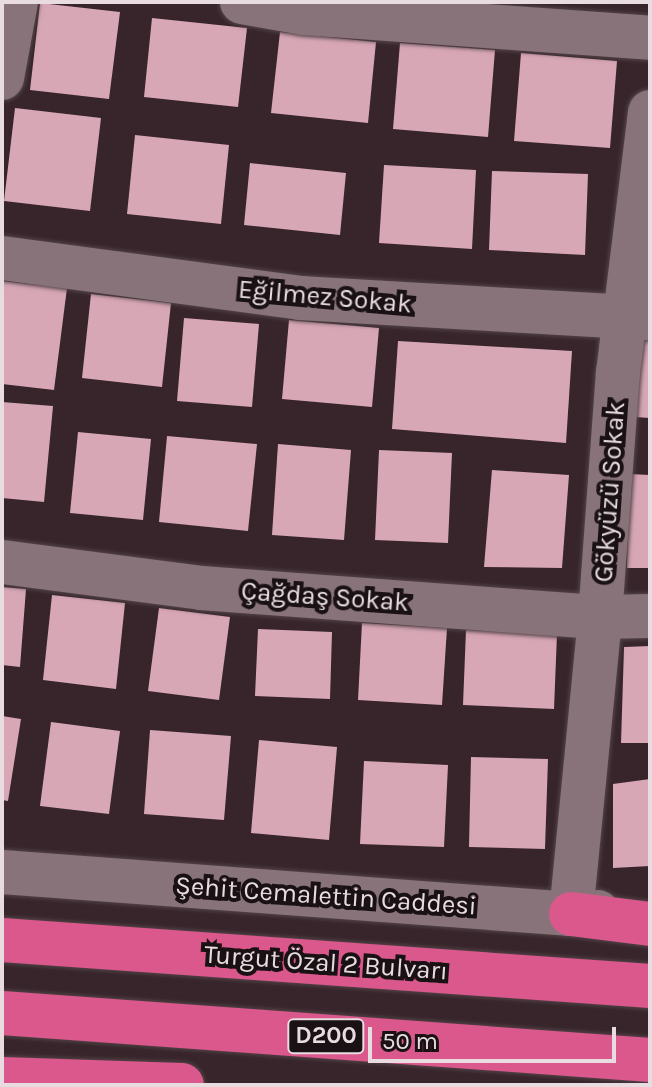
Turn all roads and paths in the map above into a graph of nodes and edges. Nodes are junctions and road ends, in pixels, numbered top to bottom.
1 (16, 2) edge
2 (242, 2) edge
3 (650, 38) edge
4 (2, 78) edge
5 (650, 112) edge
6 (2, 258) edge
7 (638, 318) edge
8 (2, 562) edge
9 (650, 616) edge
10 (600, 617) junction
11 (2, 872) edge
12 (573, 894) junction
13 (650, 908) edge
14 (650, 924) edge
15 (2, 940) edge
16 (650, 986) edge
17 (2, 1013) edge
18 (650, 1060) edge
19 (2, 1079) edge
20 (182, 1085) edge

1 - 4 street
2 - 3 street
5 - 7 street, Gökyüzü Sokak
6 - 7 street, Eğilmez Sokak
7 - 10 street, Gökyüzü Sokak
8 - 10 street, Çağdaş Sokak
9 - 10 street, Çağdaş Sokak
10 - 12 street, Gökyüzü Sokak
11 - 12 street, Şehit Cemalettin Caddesi
12 - 13 street, Şehit Cemalettin Caddesi
12 - 14 highway
15 - 16 highway, Turgut Özal 2 Bulvarı
17 - 18 highway, D200
19 - 20 highway

